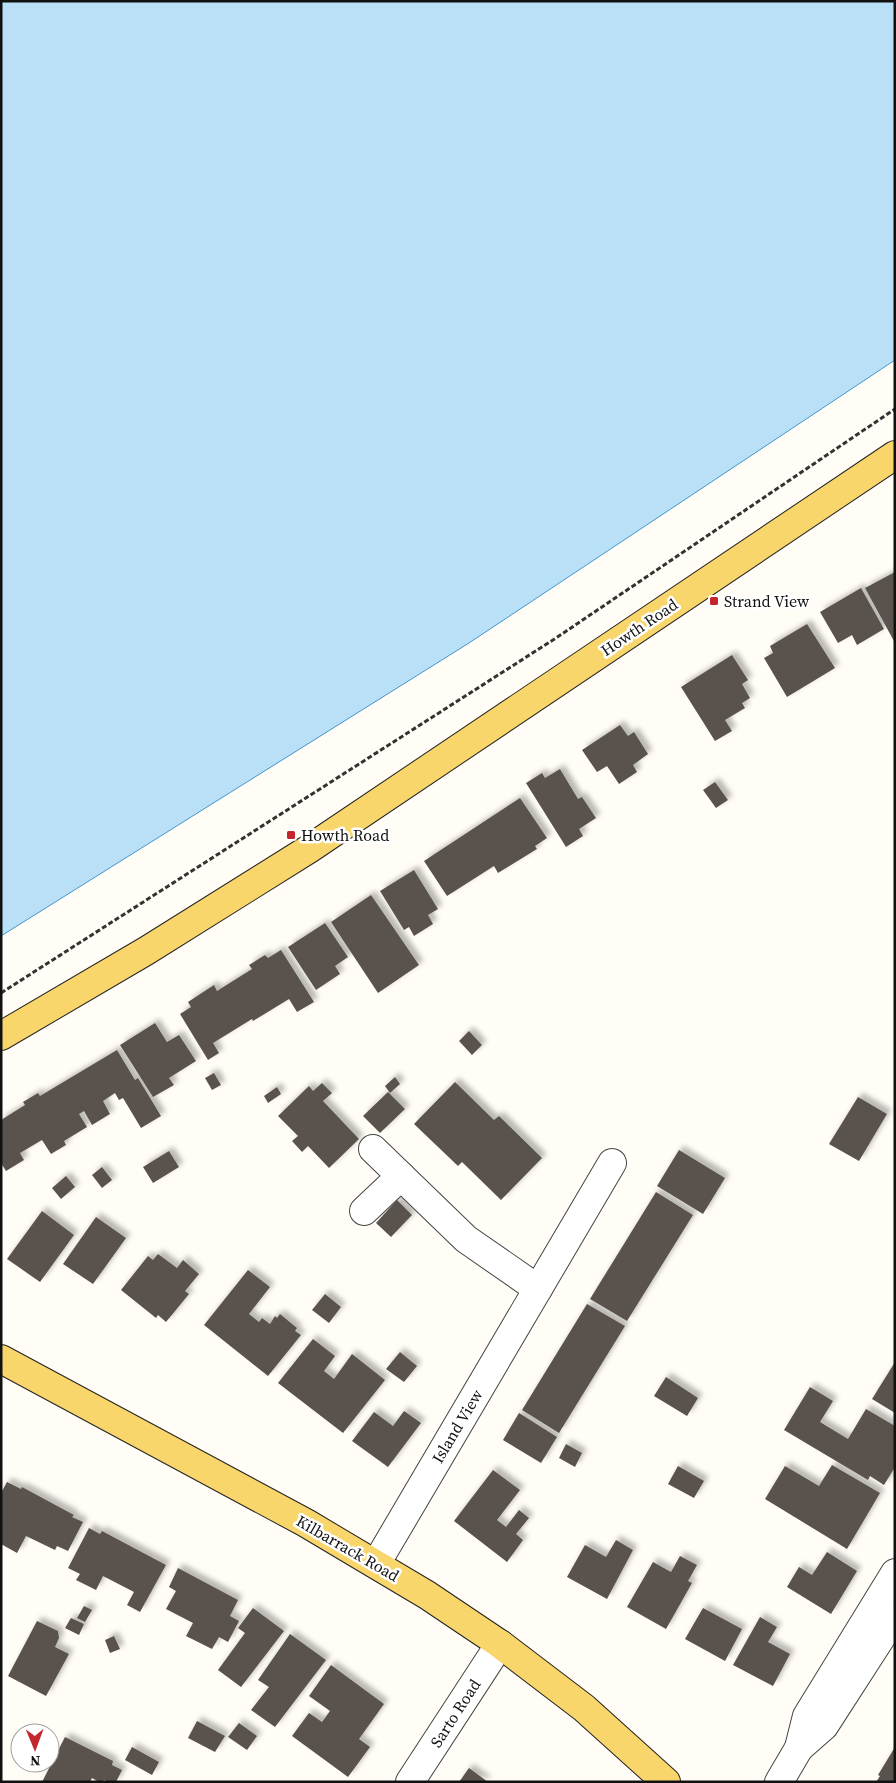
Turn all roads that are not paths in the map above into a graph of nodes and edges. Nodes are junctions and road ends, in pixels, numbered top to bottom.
1 (895, 455) edge
2 (1, 1036) edge
3 (373, 1149) dead end
4 (612, 1163) dead end
5 (401, 1176) junction
6 (364, 1210) dead end
7 (538, 1289) junction
8 (1, 1359) edge
9 (376, 1564) junction
10 (895, 1573) edge
11 (895, 1616) edge
12 (500, 1644) junction
13 (799, 1748) junction
14 (410, 1782) edge
15 (666, 1782) edge
16 (779, 1782) edge

1 - 2 main road, Howth Road
3 - 5 street
4 - 7 street, Island View
5 - 6 street
5 - 7 street
7 - 9 street, Island View
8 - 9 main road, Kilbarrack Road
9 - 12 main road, Kilbarrack Road
10 - 13 street
11 - 13 street
12 - 14 street, Sarto Road
12 - 15 main road, Kilbarrack Road
13 - 16 street

